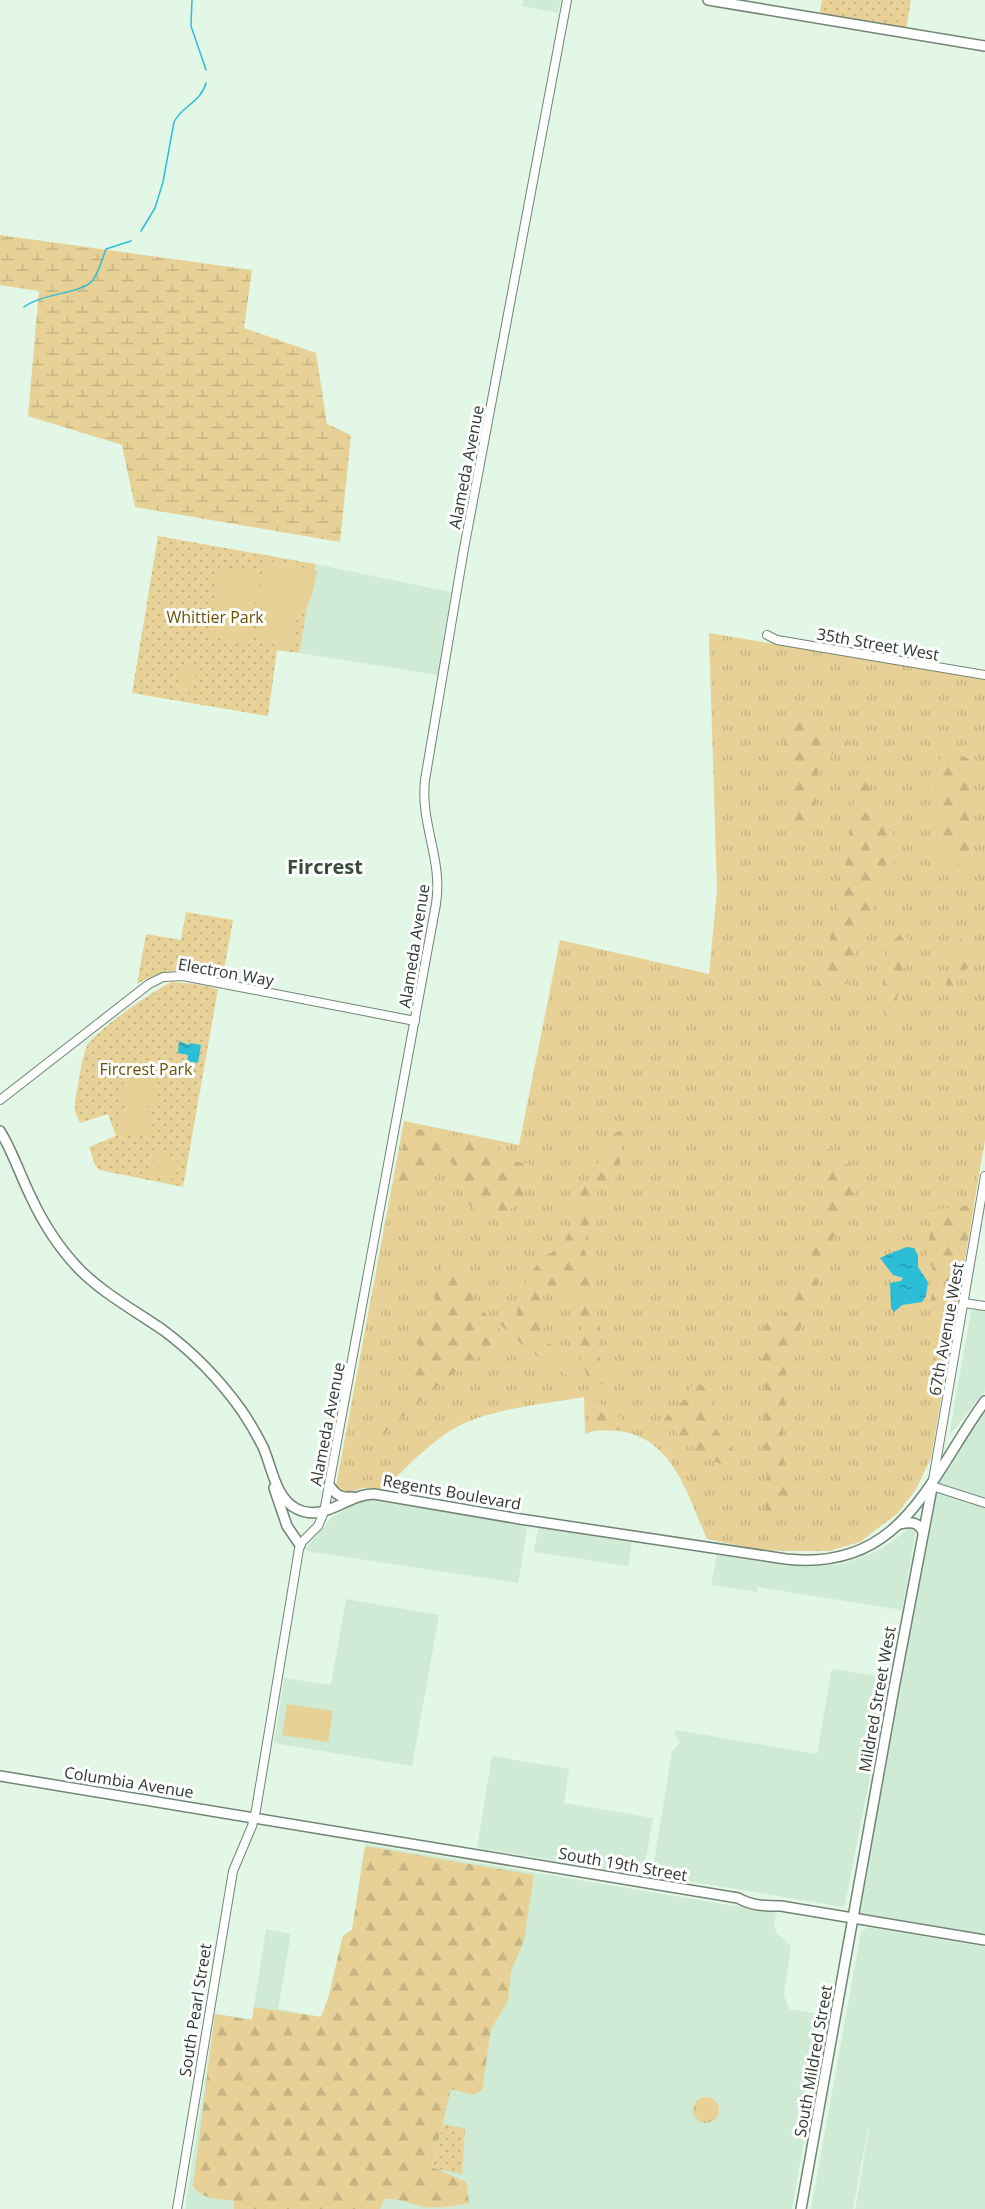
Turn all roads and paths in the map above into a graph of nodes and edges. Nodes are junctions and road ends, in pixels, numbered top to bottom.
1 (567, 0) edge
2 (708, 0) edge
3 (985, 46) edge
4 (767, 635) dead end
5 (985, 675) edge
6 (415, 1021) junction
7 (0, 1100) edge
8 (0, 1131) edge
9 (985, 1176) edge
10 (964, 1303) junction
11 (985, 1306) edge
12 (985, 1401) edge
13 (270, 1465) junction
14 (329, 1485) junction
15 (932, 1486) junction
16 (354, 1497) junction
17 (985, 1503) edge
18 (324, 1512) junction
19 (899, 1524) junction
20 (923, 1532) junction
21 (300, 1545) junction
22 (0, 1776) edge
23 (254, 1818) junction
24 (853, 1918) junction
25 (985, 1940) edge
26 (177, 2209) edge
27 (801, 2209) edge

1 - 6 street, Alameda Avenue
2 - 3 main road
4 - 5 street, 35th Street West
6 - 7 street, Electron Way
6 - 14 street, Alameda Avenue
8 - 13 main road
9 - 10 street, 67th Avenue West
10 - 11 street
10 - 15 street, 67th Avenue West
12 - 15 main road, Regents Boulevard
13 - 18 main road
13 - 21 main road
14 - 16 main road
14 - 18 street, Alameda Avenue
15 - 17 street
15 - 19 main road, Regents Boulevard
15 - 20 main road, Mildred Street West
16 - 18 main road, Regents Boulevard
16 - 19 main road, Regents Boulevard
18 - 21 street, Alameda Avenue
19 - 20 main road
20 - 24 main road, Mildred Street West
21 - 23 street
22 - 23 main road, Columbia Avenue
23 - 24 main road, South 19th Street
23 - 26 street, South Pearl Street
24 - 25 main road, South 19th Street
24 - 27 main road, South Mildred Street

